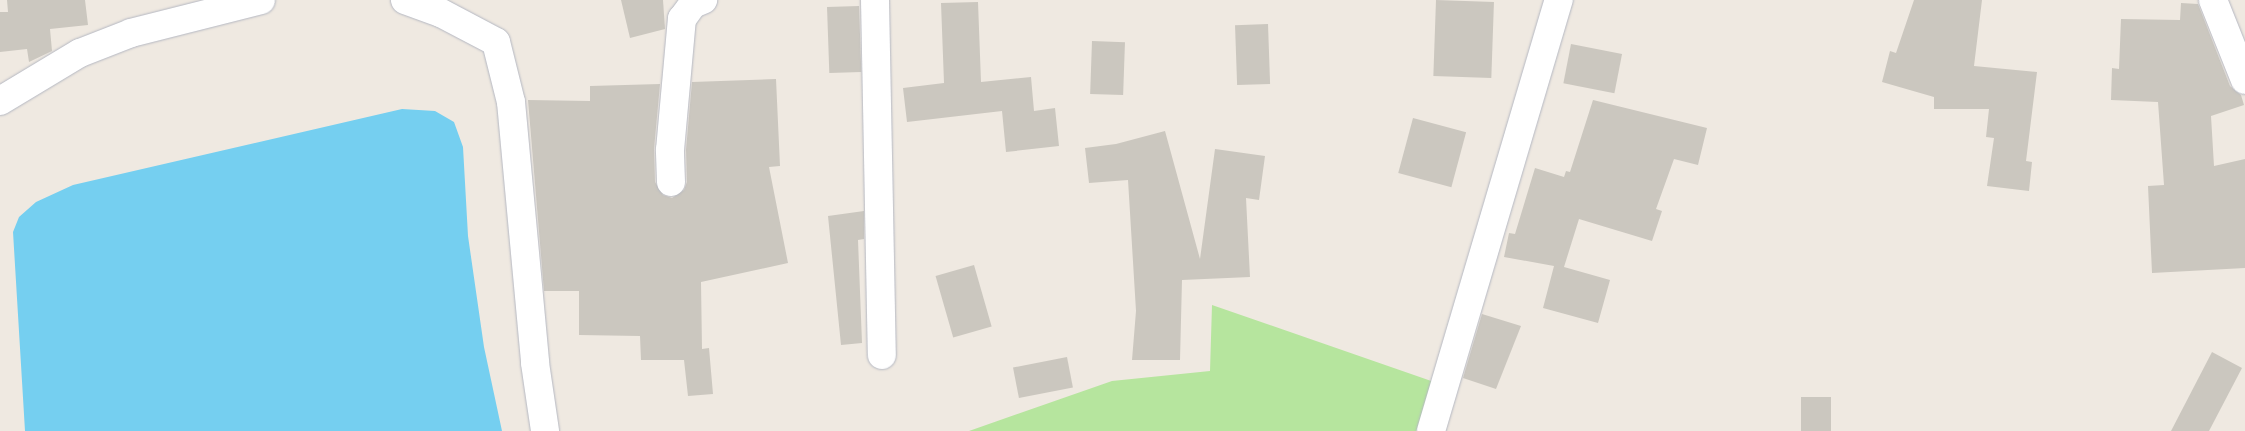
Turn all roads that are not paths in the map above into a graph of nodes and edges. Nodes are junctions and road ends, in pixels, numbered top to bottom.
1 (261, 0) edge
2 (405, 0) edge
3 (703, 0) edge
4 (875, 0) edge
5 (1559, 0) edge
6 (2213, 0) edge
7 (2245, 80) edge
8 (0, 101) edge
9 (671, 182) dead end
10 (882, 355) dead end
11 (545, 431) edge
12 (1431, 431) edge

1 - 8 street
2 - 11 street
3 - 9 street
4 - 10 street
5 - 12 street
6 - 7 street

